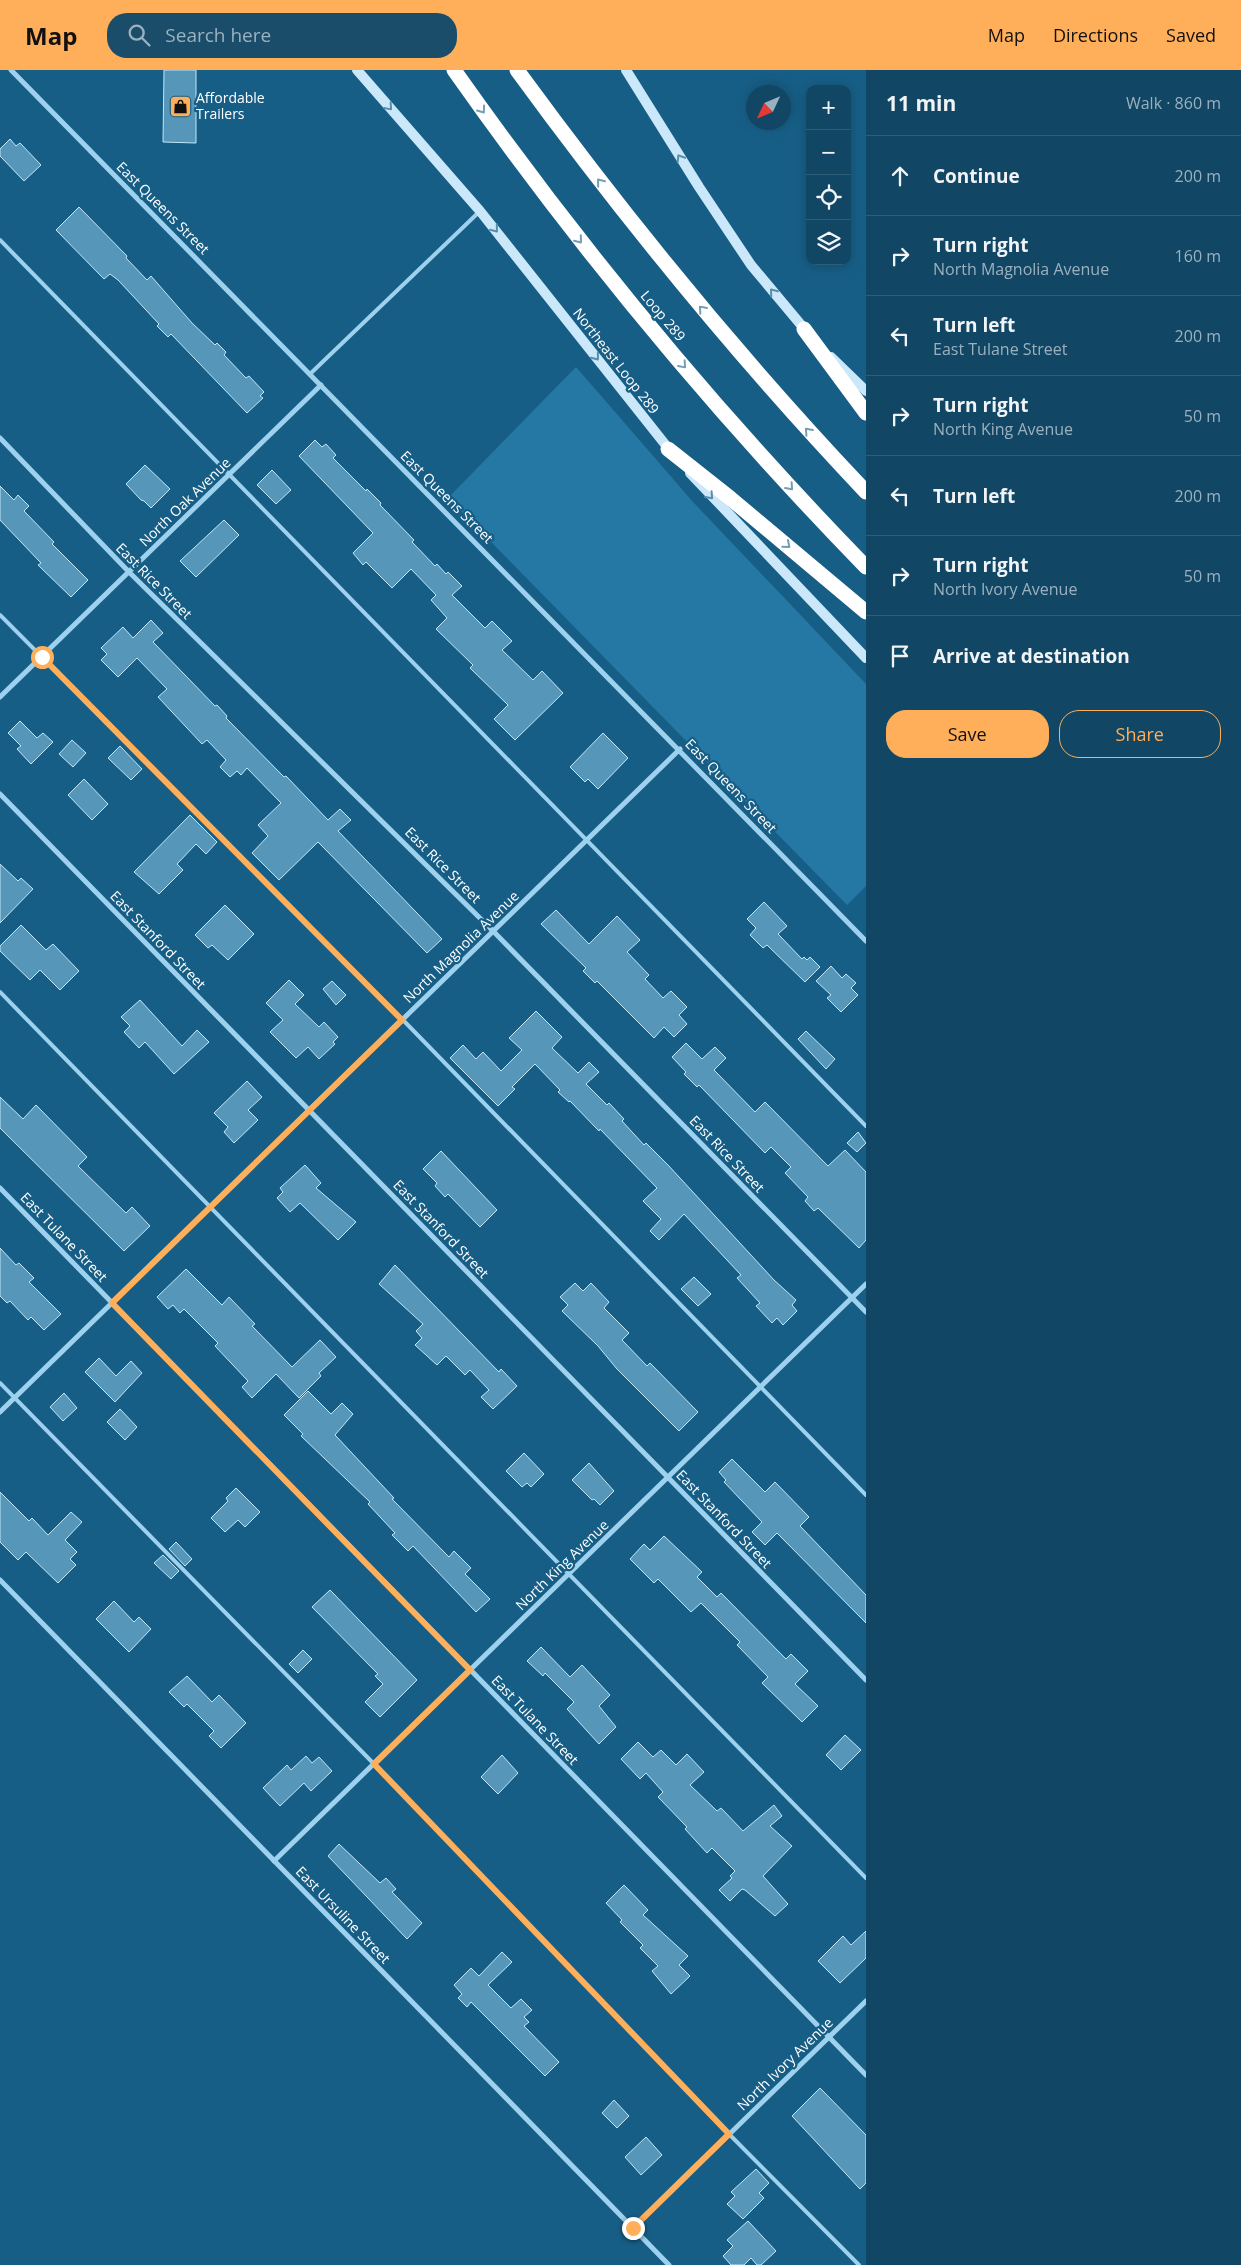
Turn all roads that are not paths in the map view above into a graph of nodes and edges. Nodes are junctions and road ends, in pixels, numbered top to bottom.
1 (11, 70) edge
2 (356, 70) edge
3 (454, 70) edge
4 (517, 70) edge
5 (626, 70) edge
6 (480, 210) junction
7 (0, 240) edge
8 (804, 329) junction
9 (310, 374) junction
10 (321, 385) junction
11 (866, 391) edge
12 (866, 413) edge
13 (0, 438) edge
14 (668, 449) junction
15 (230, 474) junction
16 (866, 492) edge
17 (866, 568) edge
18 (128, 572) junction
19 (866, 612) edge
20 (0, 615) edge
21 (42, 657) junction
22 (866, 658) edge
23 (0, 697) edge
24 (680, 749) junction
25 (0, 794) edge
26 (587, 840) junction
27 (494, 931) junction
28 (866, 941) edge
29 (0, 992) edge
30 (402, 1020) junction
31 (309, 1111) junction
32 (866, 1126) edge
33 (0, 1188) edge
34 (209, 1208) junction
35 (866, 1284) edge
36 (852, 1298) junction
37 (112, 1303) junction
38 (866, 1312) edge
39 (0, 1383) edge
40 (761, 1387) junction
41 (15, 1398) junction
42 (0, 1412) edge
43 (668, 1478) junction
44 (866, 1496) edge
45 (570, 1573) junction
46 (0, 1580) edge
47 (470, 1670) junction
48 (866, 1680) edge
49 (374, 1764) junction
50 (274, 1861) junction
51 (866, 1878) edge
52 (866, 2001) edge
53 (829, 2037) junction
54 (866, 2075) edge
55 (729, 2134) junction
56 (633, 2228) junction
57 (669, 2265) edge
58 (859, 2265) edge

1 - 9 street, East Queens Street
2 -> 6 main road, Northeast Loop 289
3 -> 17 highway, Loop 289
16 -> 4 highway
8 -> 5 main road
6 - 9 lane
6 -> 14 main road, Northeast Loop 289
7 - 15 lane
8 - 11 main road
8 - 12 highway
9 - 10 street, East Queens Street
10 - 15 street, North Oak Avenue
10 - 24 street, East Queens Street
13 - 18 street, East Rice Street
14 -> 19 highway
14 -> 22 main road, Northeast Loop 289
15 - 18 street, North Oak Avenue
15 - 26 lane
18 - 21 street, North Oak Avenue
18 - 27 street, East Rice Street
20 - 21 lane
21 - 23 street, North Oak Avenue
21 - 30 lane
24 - 26 street, North Magnolia Avenue
24 - 28 street, East Queens Street
25 - 31 street, East Stanford Street
26 - 27 street, North Magnolia Avenue
26 - 32 lane
27 - 30 street, North Magnolia Avenue
27 - 36 street, East Rice Street
29 - 34 lane
30 - 31 street, North Magnolia Avenue
30 - 40 lane
31 - 34 street, North Magnolia Avenue
31 - 43 street, East Stanford Street
33 - 37 street, East Tulane Street
34 - 37 street, North Magnolia Avenue
34 - 45 lane
35 - 36 street, North King Avenue
36 - 38 street, East Rice Street
36 - 40 street, North King Avenue
37 - 41 street, North Magnolia Avenue
37 - 47 street, East Tulane Street
39 - 41 lane
40 - 43 street, North King Avenue
40 - 44 lane
41 - 42 street, North Magnolia Avenue
41 - 49 lane
43 - 45 street, North King Avenue
43 - 48 street, East Stanford Street
45 - 47 street, North King Avenue
45 - 51 lane
46 - 50 street, East Ursuline Street
47 - 49 street, North King Avenue
47 - 53 street, East Tulane Street
49 - 50 street, North King Avenue
49 - 55 lane
50 - 56 street, East Ursuline Street
52 - 53 street, North Ivory Avenue
53 - 54 street, East Tulane Street
53 - 55 street, North Ivory Avenue
55 - 56 street, North Ivory Avenue
55 - 58 lane
56 - 57 street, East Ursuline Street

